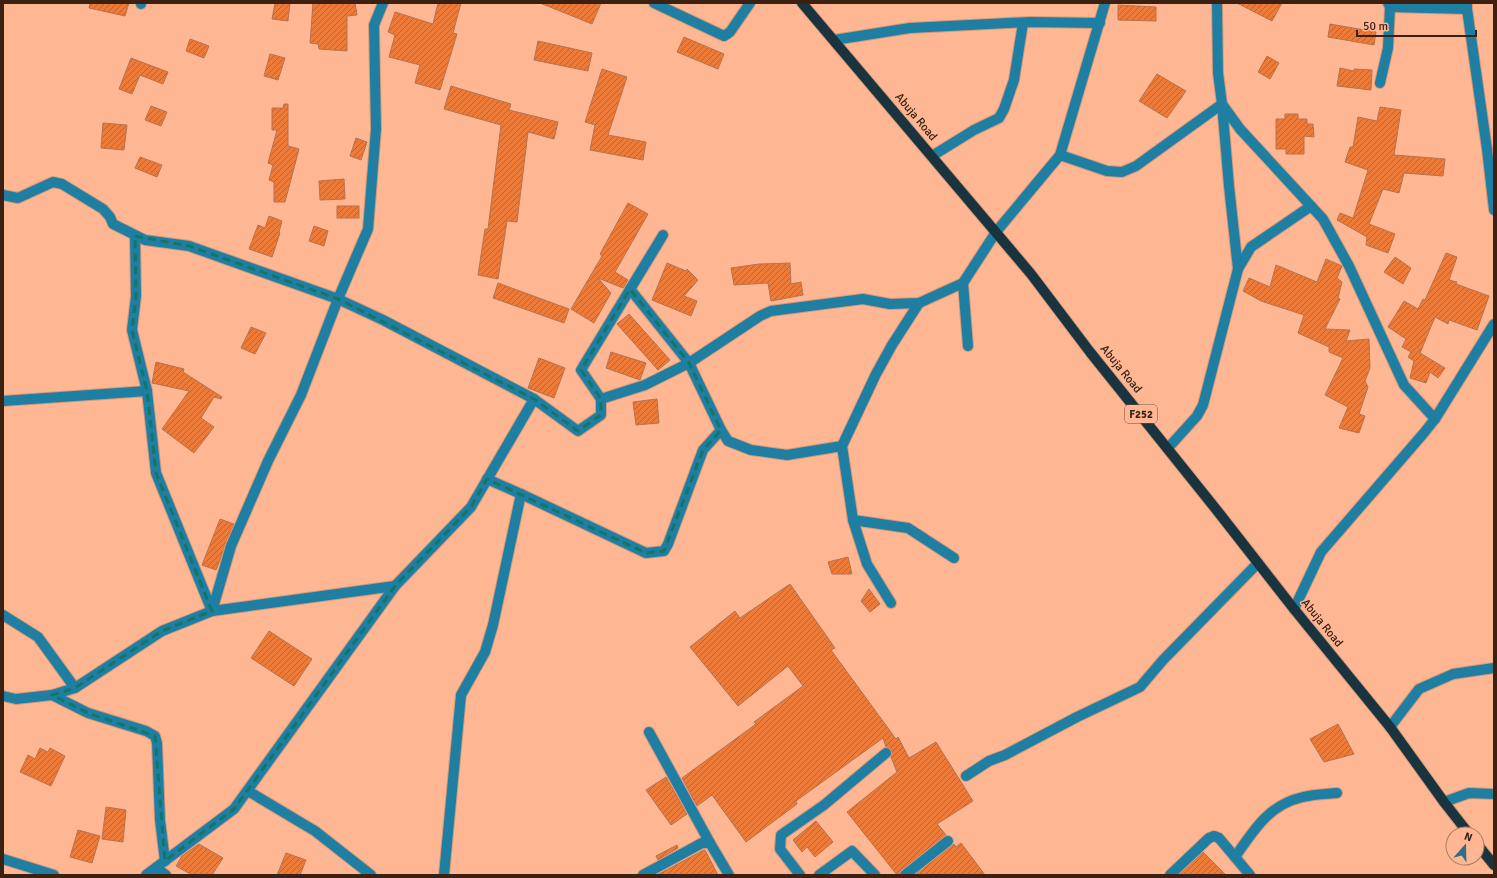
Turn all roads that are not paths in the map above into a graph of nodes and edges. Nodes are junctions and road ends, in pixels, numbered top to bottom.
1 (383, 3) edge
2 (654, 3) edge
3 (750, 3) edge
4 (802, 3) edge
5 (1105, 3) edge
6 (1217, 3) edge
7 (1389, 5) edge
8 (1467, 6) edge
9 (1023, 23) junction
10 (1100, 23) junction
11 (834, 40) junction
12 (1380, 83) dead end
13 (1222, 104) junction
14 (1060, 155) junction
15 (932, 156) junction
16 (3, 195) edge
17 (1311, 206) junction
18 (1494, 210) edge
19 (996, 232) junction
20 (663, 235) dead end
21 (135, 236) junction
22 (1238, 269) junction
23 (963, 284) junction
24 (630, 289) junction
25 (338, 299) junction
26 (919, 303) junction
27 (1494, 324) edge
28 (968, 346) dead end
29 (689, 364) junction
30 (147, 391) junction
31 (534, 399) junction
32 (601, 399) junction
33 (3, 401) edge
34 (1435, 419) junction
35 (721, 430) junction
36 (842, 446) junction
37 (1168, 448) junction
38 (487, 479) junction
39 (521, 494) junction
40 (853, 520) junction
41 (954, 558) dead end
42 (1258, 563) junction
43 (395, 586) junction
44 (891, 602) dead end
45 (1294, 609) junction
46 (212, 611) junction
47 (3, 615) edge
48 (1494, 668) edge
49 (75, 688) junction
50 (52, 695) junction
51 (3, 696) edge
52 (1390, 728) junction
53 (649, 732) dead end
54 (886, 753) dead end
55 (966, 776) dead end
56 (248, 791) junction
57 (1337, 792) dead end
58 (1494, 794) edge
59 (1444, 802) junction
60 (1463, 826) edge
61 (948, 841) dead end
62 (710, 843) junction
63 (1485, 854) edge
64 (1235, 857) junction
65 (3, 859) edge
66 (165, 861) junction
67 (1494, 865) edge
68 (156, 868) junction
69 (54, 875) edge
70 (146, 875) edge
71 (166, 875) edge
72 (371, 875) edge
73 (444, 875) edge
74 (643, 875) edge
75 (729, 875) edge
76 (800, 875) edge
77 (819, 875) edge
78 (875, 875) edge
79 (905, 875) edge
80 (1170, 875) edge
81 (1250, 875) edge

1 - 25 street
2 - 3 street
4 - 11 main road, Abuja Road / F252
5 - 10 street
6 - 13 street
7 - 8 street
7 - 12 street
8 - 18 street
9 - 10 street
9 - 11 street
9 - 15 street
10 - 14 street
11 - 15 main road, Abuja Road / F252
13 - 14 street
13 - 17 street
13 - 22 street
14 - 19 street
15 - 19 main road, Abuja Road / F252
16 - 21 street
17 - 22 street
17 - 34 street
19 - 23 street
19 - 37 main road, Abuja Road / F252
20 - 24 street
21 - 25 street
21 - 30 street
22 - 37 street
23 - 26 street
23 - 28 street
24 - 29 street
24 - 32 street
25 - 31 street
25 - 46 street
26 - 29 street
26 - 36 street
27 - 34 street
29 - 32 street
29 - 35 street
30 - 33 street
30 - 46 street
31 - 32 street
31 - 38 street
34 - 45 street
35 - 36 street
35 - 39 street
36 - 40 street
37 - 42 main road, Abuja Road / F252
38 - 39 street
38 - 43 street
39 - 73 street
40 - 41 street
40 - 44 street
42 - 45 main road, Abuja Road / F252
42 - 55 street
43 - 46 street
43 - 56 street
45 - 52 main road, Abuja Road / F252
46 - 49 street
47 - 49 street
48 - 52 street
49 - 50 street
50 - 51 street
50 - 66 street
52 - 59 main road, Abuja Road / F252
53 - 62 street
54 - 76 street
56 - 66 street
56 - 72 street
57 - 64 street
58 - 59 street
59 - 60 main road, Abuja Road / F252
61 - 79 street
62 - 74 street
62 - 75 street
63 - 67 main road
64 - 80 street
64 - 81 street
65 - 69 street
66 - 68 street
68 - 70 street
68 - 71 street
77 - 78 street

